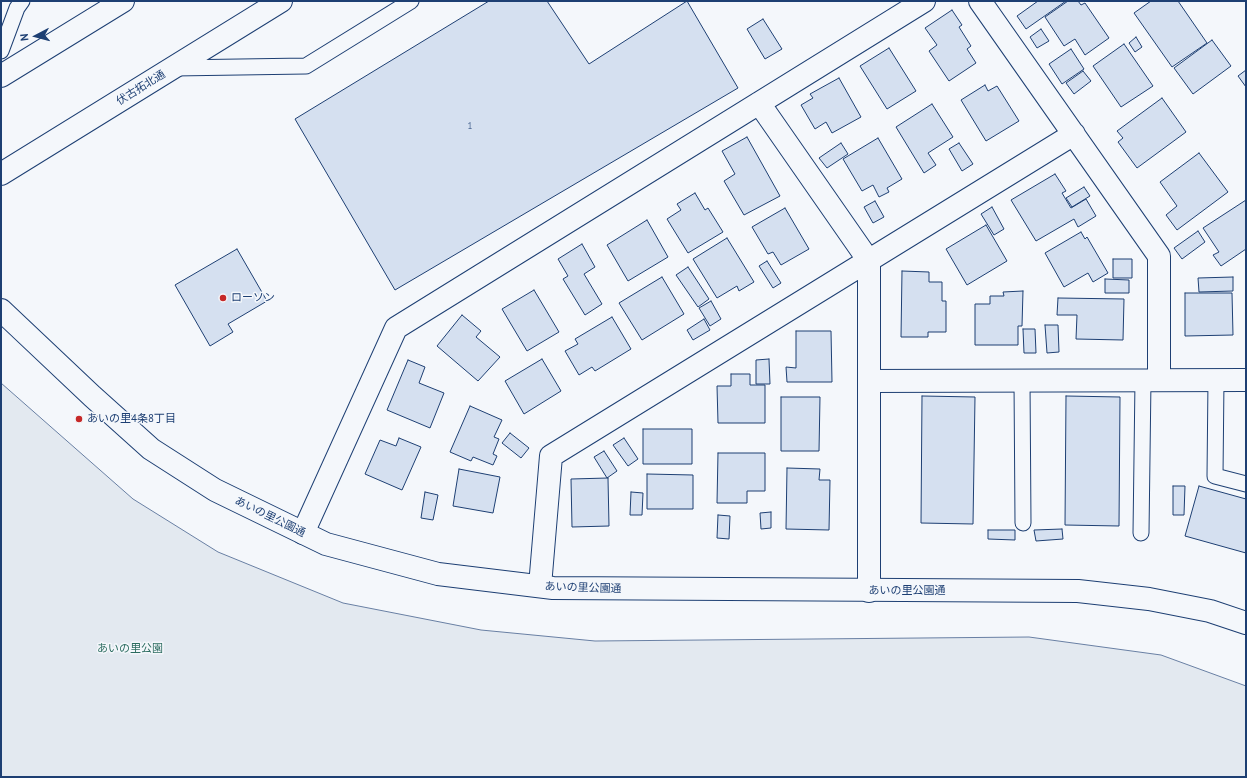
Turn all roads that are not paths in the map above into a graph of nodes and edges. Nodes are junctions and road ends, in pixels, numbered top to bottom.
1 (22, 1) edge
2 (123, 1) edge
3 (280, 1) edge
4 (411, 1) edge
5 (924, 1) edge
6 (980, 1) edge
7 (1, 50) edge
8 (173, 68) junction
9 (1, 76) edge
10 (759, 103) junction
11 (1074, 134) junction
12 (1, 174) edge
13 (869, 261) junction
14 (1, 310) edge
15 (1151, 380) junction
16 (1216, 380) junction
17 (1246, 380) edge
18 (869, 381) junction
19 (1022, 381) junction
20 (1246, 484) edge
21 (1023, 524) dead end
22 (303, 533) junction
23 (1142, 533) dead end
24 (540, 586) junction
25 (869, 591) junction
26 (1246, 623) edge

1 - 7 lane
2 - 9 street
3 - 8 street, 伏古拓北通
4 - 8 lane
5 - 10 street
6 - 11 street
8 - 12 street, 伏古拓北通
10 - 13 street
10 - 22 street
11 - 13 street
11 - 15 street
13 - 18 street
13 - 24 street
14 - 22 street, あいの里公園通
15 - 16 street
15 - 19 street
15 - 23 lane
16 - 17 street
16 - 20 lane
18 - 19 street
18 - 25 street
19 - 21 lane
22 - 24 street, あいの里公園通
24 - 25 street, あいの里公園通
25 - 26 street, あいの里公園通

